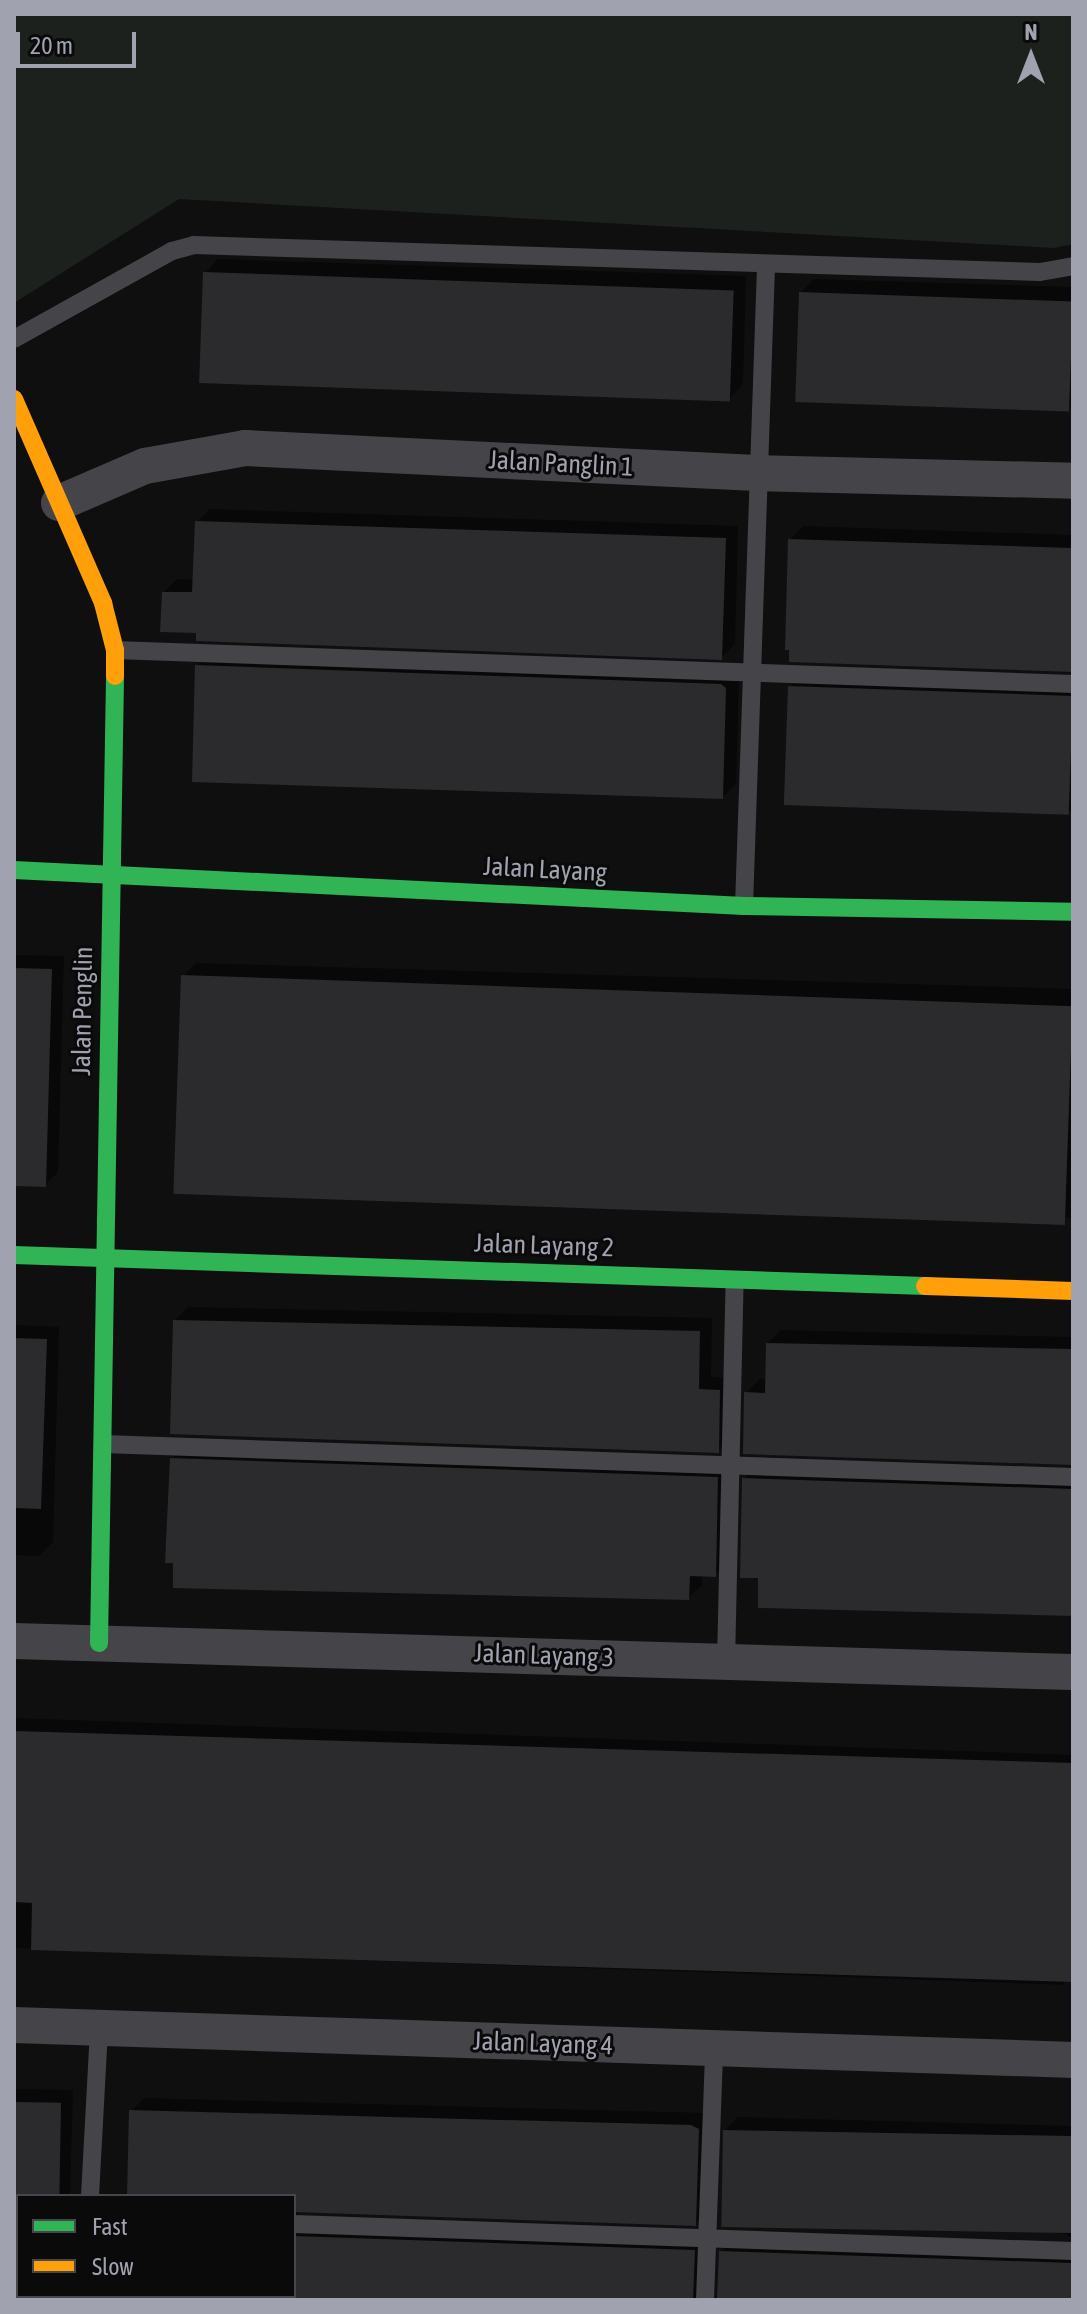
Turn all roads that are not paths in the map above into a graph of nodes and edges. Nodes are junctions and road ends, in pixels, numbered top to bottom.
1 (766, 266) junction
2 (1073, 266) edge
3 (14, 339) edge
4 (14, 399) edge
5 (756, 473) junction
6 (1073, 481) edge
7 (59, 503) junction
8 (115, 650) junction
9 (751, 671) junction
10 (1073, 684) edge
11 (14, 870) edge
12 (111, 873) junction
13 (744, 906) junction
14 (1073, 912) edge
15 (14, 1255) edge
16 (105, 1258) junction
17 (735, 1277) junction
18 (1073, 1291) edge
19 (103, 1444) junction
20 (730, 1463) junction
21 (1073, 1477) edge
22 (14, 1641) edge
23 (99, 1643) junction
24 (726, 1662) junction
25 (1073, 1672) edge
26 (14, 2025) edge
27 (99, 2028) junction
28 (714, 2050) junction
29 (1073, 2060) edge
30 (90, 2194) edge
31 (296, 2224) edge
32 (708, 2236) junction
33 (1073, 2251) edge
34 (705, 2300) edge

1 - 2 lane
1 - 3 lane
1 - 5 lane
4 - 7 street, Jalan Penglin
5 - 6 street, Jalan Panglin 1
5 - 7 street, Jalan Panglin 1
5 - 9 lane
7 - 8 street, Jalan Penglin
8 - 9 lane
8 - 12 street, Jalan Penglin
9 - 10 lane
9 - 13 lane
11 - 12 street, Jalan Layang
12 - 13 street, Jalan Layang
12 - 16 street, Jalan Penglin
13 - 14 street, Jalan Layang
15 - 16 street, Jalan Layang 2
16 - 17 street, Jalan Layang 2
16 - 19 street, Jalan Penglin
17 - 18 street, Jalan Layang 2
17 - 20 lane
19 - 20 lane
19 - 23 street, Jalan Penglin
20 - 21 lane
20 - 24 lane
22 - 23 street, Jalan Layang 3
23 - 24 street, Jalan Layang 3
24 - 25 street, Jalan Layang 3
26 - 27 street, Jalan Layang 4
27 - 28 street, Jalan Layang 4
27 - 30 lane
28 - 29 street, Jalan Layang 4
28 - 32 lane
31 - 32 lane
32 - 33 lane
32 - 34 lane

